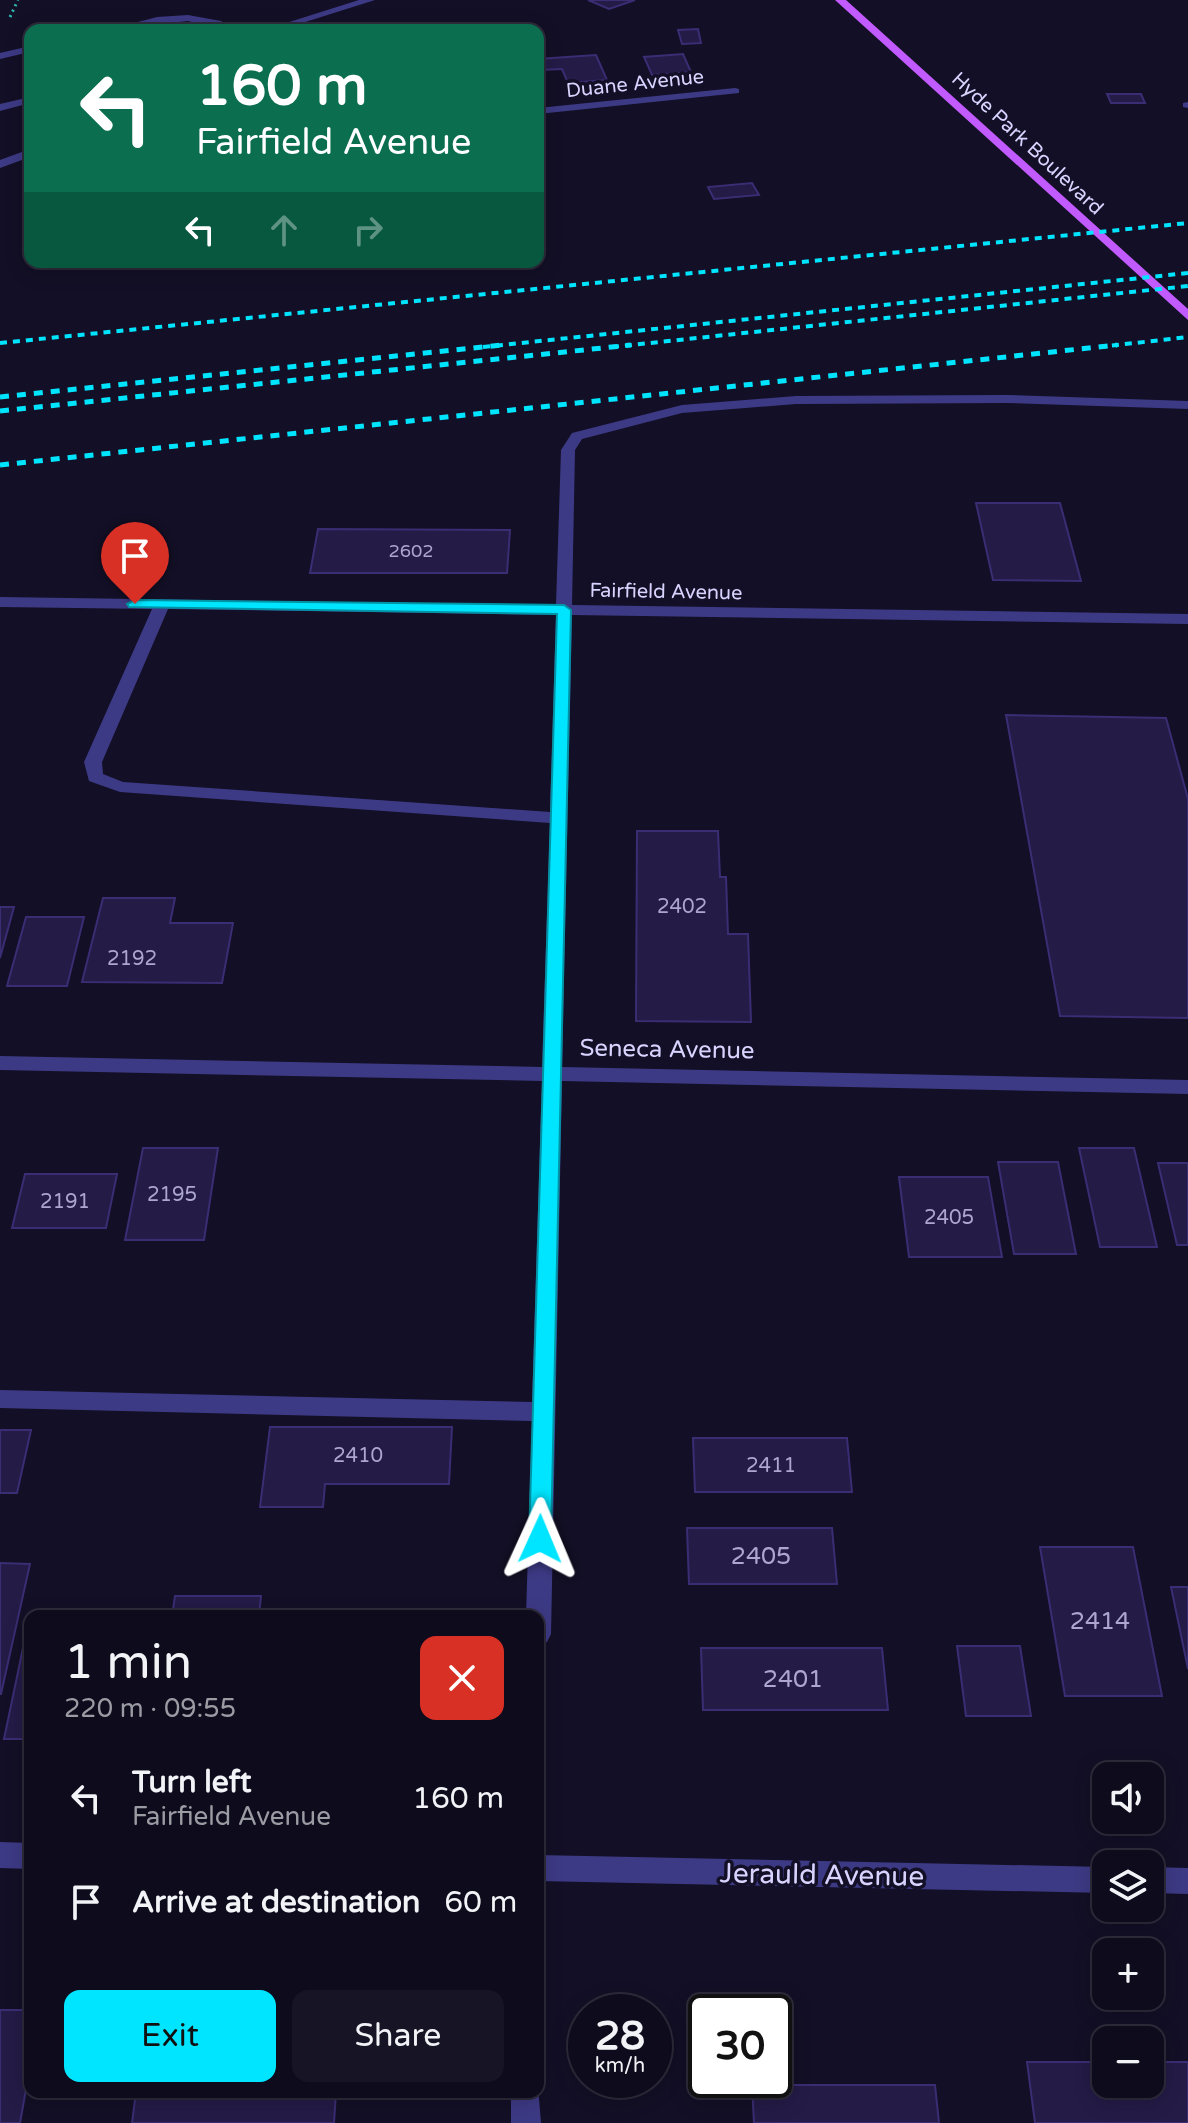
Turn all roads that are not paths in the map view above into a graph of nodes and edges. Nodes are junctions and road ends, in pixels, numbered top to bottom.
1 (370, 0) edge
2 (840, 0) edge
3 (138, 24) edge
4 (221, 24) edge
5 (289, 24) edge
6 (24, 50) edge
7 (0, 56) edge
8 (735, 91) dead end
9 (24, 102) edge
10 (0, 108) edge
11 (544, 110) edge
12 (24, 155) edge
13 (0, 164) edge
14 (1188, 316) edge
15 (1188, 405) edge
16 (0, 602) edge
17 (162, 604) junction
18 (564, 610) junction
19 (1188, 619) edge
20 (559, 818) junction
21 (0, 1063) edge
22 (552, 1072) junction
23 (1188, 1087) edge
24 (0, 1399) edge
25 (543, 1412) junction
26 (539, 1610) edge
27 (0, 1855) edge
28 (24, 1856) edge
29 (544, 1868) edge
30 (1092, 1880) edge
31 (1164, 1880) edge
32 (1188, 1881) edge
33 (526, 2098) edge
34 (526, 2123) edge

1 - 5 street
2 - 14 main road, Hyde Park Boulevard
3 - 4 street
6 - 7 street
8 - 11 street, Duane Avenue
9 - 10 street
12 - 13 street
15 - 18 street
16 - 17 street, Fairfield Avenue
17 - 18 street, Fairfield Avenue
17 - 20 street
18 - 19 street, Fairfield Avenue
18 - 20 street
20 - 22 street
21 - 22 street, Seneca Avenue
22 - 23 street, Seneca Avenue
22 - 25 street
24 - 25 street
25 - 26 street
27 - 28 street
29 - 30 street, Jerauld Avenue
31 - 32 street
33 - 34 street

